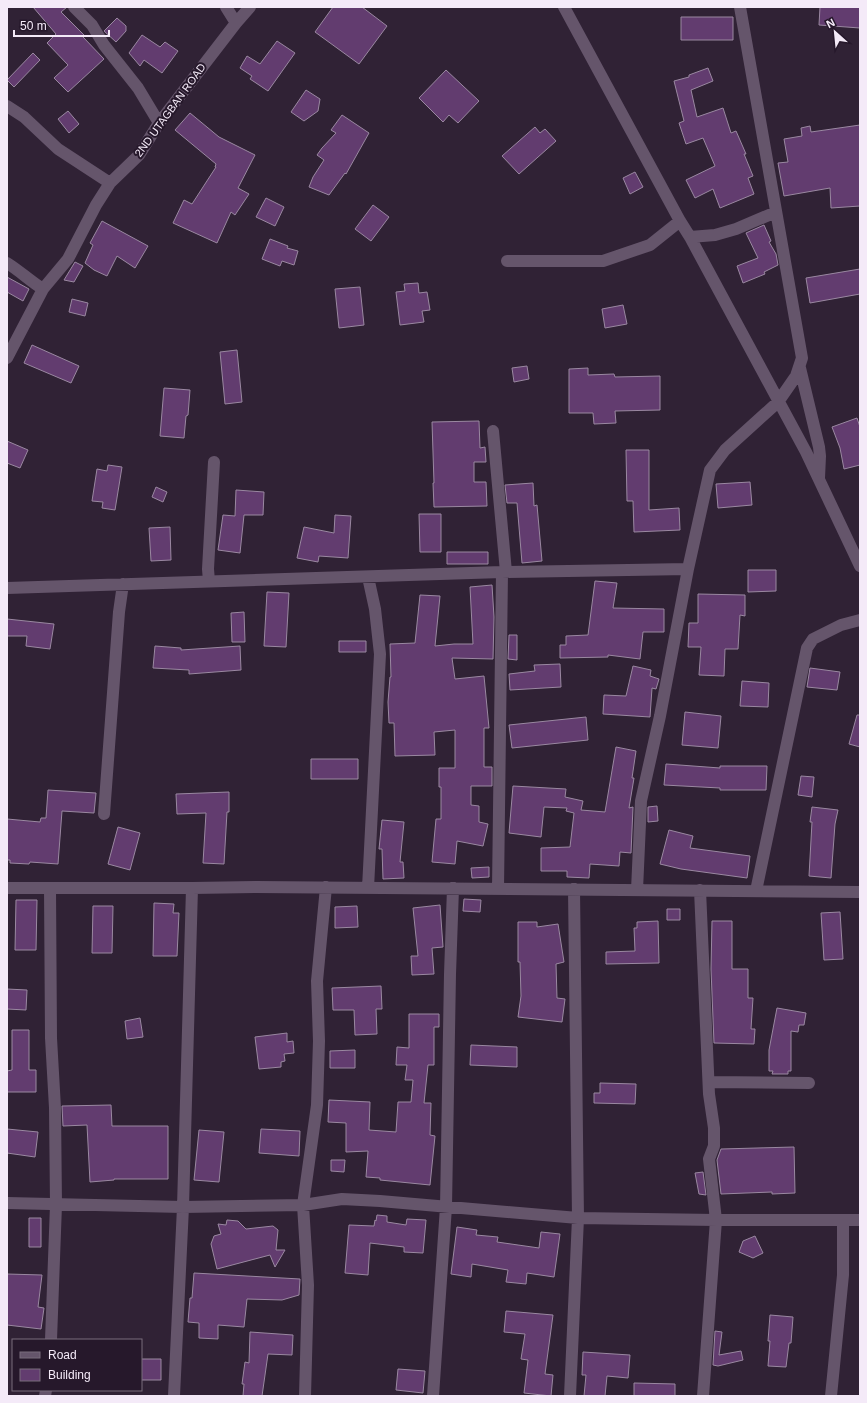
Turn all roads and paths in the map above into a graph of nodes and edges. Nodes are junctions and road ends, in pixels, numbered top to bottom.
1 (74, 7) edge
2 (226, 7) edge
3 (250, 7) edge
4 (564, 7) edge
5 (740, 7) edge
6 (236, 23) junction
7 (7, 106) edge
8 (159, 123) junction
9 (110, 182) junction
10 (776, 212) junction
11 (680, 221) junction
12 (690, 237) junction
13 (507, 261) dead end
14 (7, 264) edge
15 (43, 289) junction
16 (7, 358) edge
17 (800, 368) junction
18 (778, 402) junction
19 (493, 431) dead end
20 (214, 462) dead end
21 (819, 481) junction
22 (860, 566) edge
23 (688, 569) junction
24 (504, 572) junction
25 (368, 577) junction
26 (209, 581) junction
27 (123, 584) junction
28 (7, 588) edge
29 (860, 620) edge
30 (104, 814) dead end
31 (326, 887) junction
32 (7, 888) edge
33 (50, 888) junction
34 (192, 888) junction
35 (368, 888) junction
36 (453, 888) junction
37 (498, 889) junction
38 (574, 889) junction
39 (637, 890) junction
40 (700, 890) junction
41 (756, 891) junction
42 (860, 892) edge
43 (709, 1082) junction
44 (809, 1083) dead end
45 (7, 1203) edge
46 (56, 1205) junction
47 (303, 1205) junction
48 (183, 1207) junction
49 (446, 1207) junction
50 (578, 1218) junction
51 (716, 1220) junction
52 (844, 1220) junction
53 (860, 1220) edge
54 (51, 1339) edge
55 (174, 1396) edge
56 (305, 1396) edge
57 (433, 1396) edge
58 (570, 1396) edge
59 (703, 1396) edge
60 (831, 1396) edge

1 - 8 street
2 - 6 street
3 - 6 street, 2ND UTAGBAN ROAD
4 - 11 street
5 - 10 street
6 - 8 street, 2ND UTAGBAN ROAD
7 - 9 street
8 - 9 street, 2ND UTAGBAN ROAD
9 - 15 street, 2ND UTAGBAN ROAD
10 - 12 street
10 - 17 street
11 - 12 street
11 - 13 street
12 - 18 street
14 - 15 street
15 - 16 street, 2ND UTAGBAN ROAD
17 - 18 street
17 - 21 street
18 - 21 street
18 - 23 street
19 - 24 street
20 - 26 street
21 - 22 street
23 - 24 street
23 - 39 street
24 - 25 street
24 - 37 street
25 - 26 street
25 - 35 street
26 - 27 street
27 - 28 street
27 - 30 street
29 - 41 street
31 - 34 street
31 - 35 street
31 - 47 street
32 - 33 street
33 - 34 street
33 - 46 street
34 - 48 street
35 - 36 street
36 - 37 street
36 - 49 street
37 - 38 street
38 - 39 street
38 - 50 street
39 - 40 street
40 - 41 street
40 - 43 street
41 - 42 street
43 - 44 street
43 - 51 street
45 - 46 street
46 - 48 street
46 - 54 street
47 - 48 street
47 - 49 street
47 - 56 street
48 - 55 street
49 - 50 street
49 - 57 street
50 - 51 street
50 - 58 street
51 - 52 street
51 - 59 street
52 - 53 street
52 - 60 street

